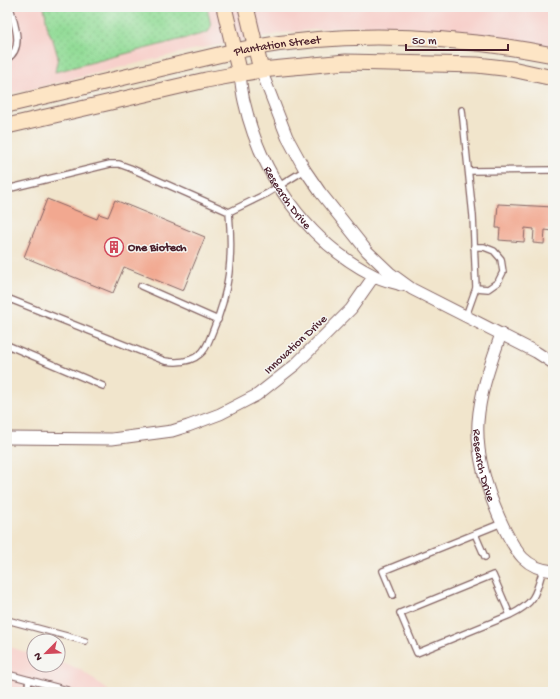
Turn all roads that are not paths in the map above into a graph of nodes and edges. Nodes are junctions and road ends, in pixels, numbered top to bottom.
1 (10, 7) edge
2 (224, 7) edge
3 (246, 7) edge
4 (7, 8) edge
5 (256, 46) junction
6 (235, 51) junction
7 (553, 55) edge
8 (7, 58) edge
9 (261, 70) junction
10 (240, 74) junction
11 (553, 78) edge
12 (7, 105) edge
13 (462, 110) dead end
14 (7, 126) edge
15 (305, 170) junction
16 (553, 170) edge
17 (469, 171) junction
18 (278, 187) junction
19 (7, 189) edge
20 (229, 212) junction
21 (474, 247) junction
22 (374, 276) junction
23 (141, 286) dead end
24 (476, 288) junction
25 (412, 289) junction
26 (7, 298) edge
27 (466, 316) junction
28 (218, 320) junction
29 (501, 334) junction
30 (7, 345) edge
31 (553, 362) edge
32 (103, 386) dead end
33 (7, 438) edge
34 (502, 523) junction
35 (475, 534) junction
36 (485, 557) dead end
37 (548, 570) edge
38 (393, 595) dead end
39 (510, 615) junction
40 (7, 620) edge
41 (85, 642) dead end
42 (7, 674) edge
43 (29, 680) junction
44 (27, 692) edge
45 (70, 692) edge

1 - 4 lane
1 - 8 lane
2 - 6 main road, Research Drive
3 - 5 main road, Research Drive
5 - 6 main road, Plantation Street
5 - 7 main road, Plantation Street
5 - 9 main road, Research Drive
6 - 10 main road, Research Drive
6 - 12 main road, Plantation Street
9 - 10 main road, Plantation Street
9 - 11 main road, Plantation Street
9 - 15 street, Research Drive
10 - 14 main road, Plantation Street
10 - 18 street, Research Drive
13 - 17 lane
15 - 18 lane
15 - 25 street, Research Drive
16 - 17 lane
17 - 21 lane
18 - 20 lane
18 - 22 street, Research Drive
19 - 20 lane
20 - 28 lane
21 - 24 lane
21 - 24 lane
22 - 25 street, Research Drive
22 - 33 street, Innovation Drive
23 - 28 lane
24 - 27 lane
25 - 27 street, Research Drive
26 - 28 lane
27 - 29 street, Research Drive
29 - 31 street, Research Drive
29 - 34 street, Research Drive
30 - 32 lane
34 - 35 lane
34 - 37 street, Research Drive
35 - 36 lane
35 - 38 lane
37 - 39 lane
39 - 39 lane
40 - 41 lane
42 - 43 lane
43 - 44 lane
43 - 45 lane

